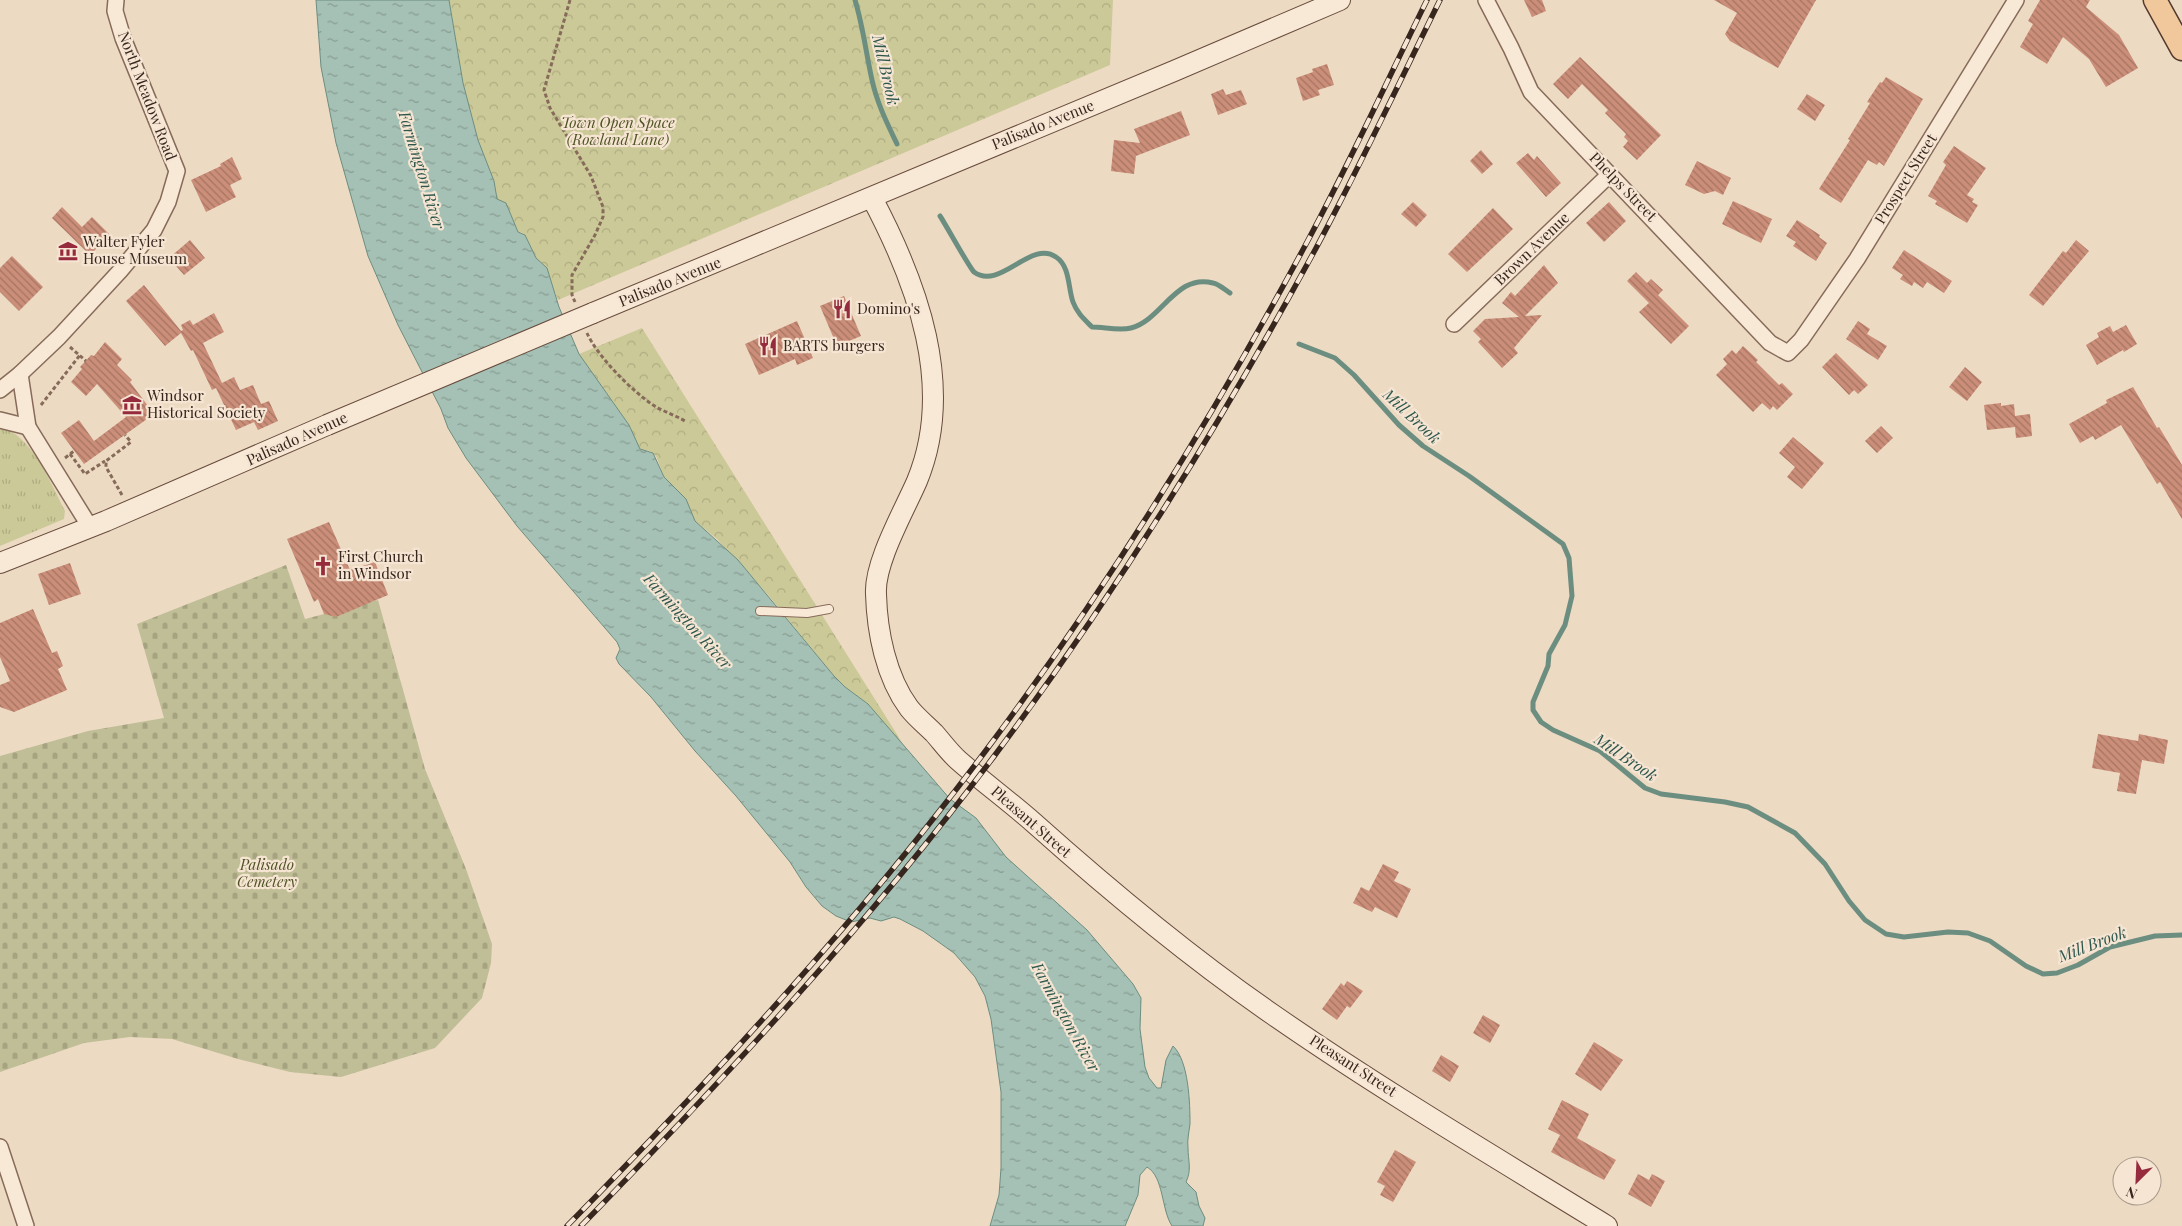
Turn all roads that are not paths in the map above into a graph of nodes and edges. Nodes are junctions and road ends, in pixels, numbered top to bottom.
1 (116, 0) edge
2 (1340, 0) edge
3 (1486, 0) edge
4 (2016, 0) edge
5 (2154, 0) edge
6 (2182, 49) edge
7 (1610, 174) junction
8 (872, 198) junction
9 (1454, 324) dead end
10 (1788, 353) joint
11 (20, 374) junction
12 (0, 390) edge
13 (0, 420) edge
14 (28, 427) junction
15 (90, 527) junction
16 (0, 563) edge
17 (829, 609) dead end
18 (760, 611) dead end
19 (0, 1147) edge
20 (1600, 1224) edge
21 (26, 1226) edge

1 - 11 street, North Meadow Road
2 - 8 main road, Palisado Avenue
3 - 7 street, Phelps Street
4 - 10 street, Prospect Street
5 - 6 main road
7 - 9 street, Brown Avenue
7 - 10 street, Phelps Street
8 - 15 main road, Palisado Avenue, bridge
8 - 20 main road, Pleasant Street
11 - 12 street, North Meadow Road
11 - 14 street
13 - 14 street
14 - 15 street
15 - 16 main road, Palisado Avenue
17 - 18 lane
19 - 21 street

